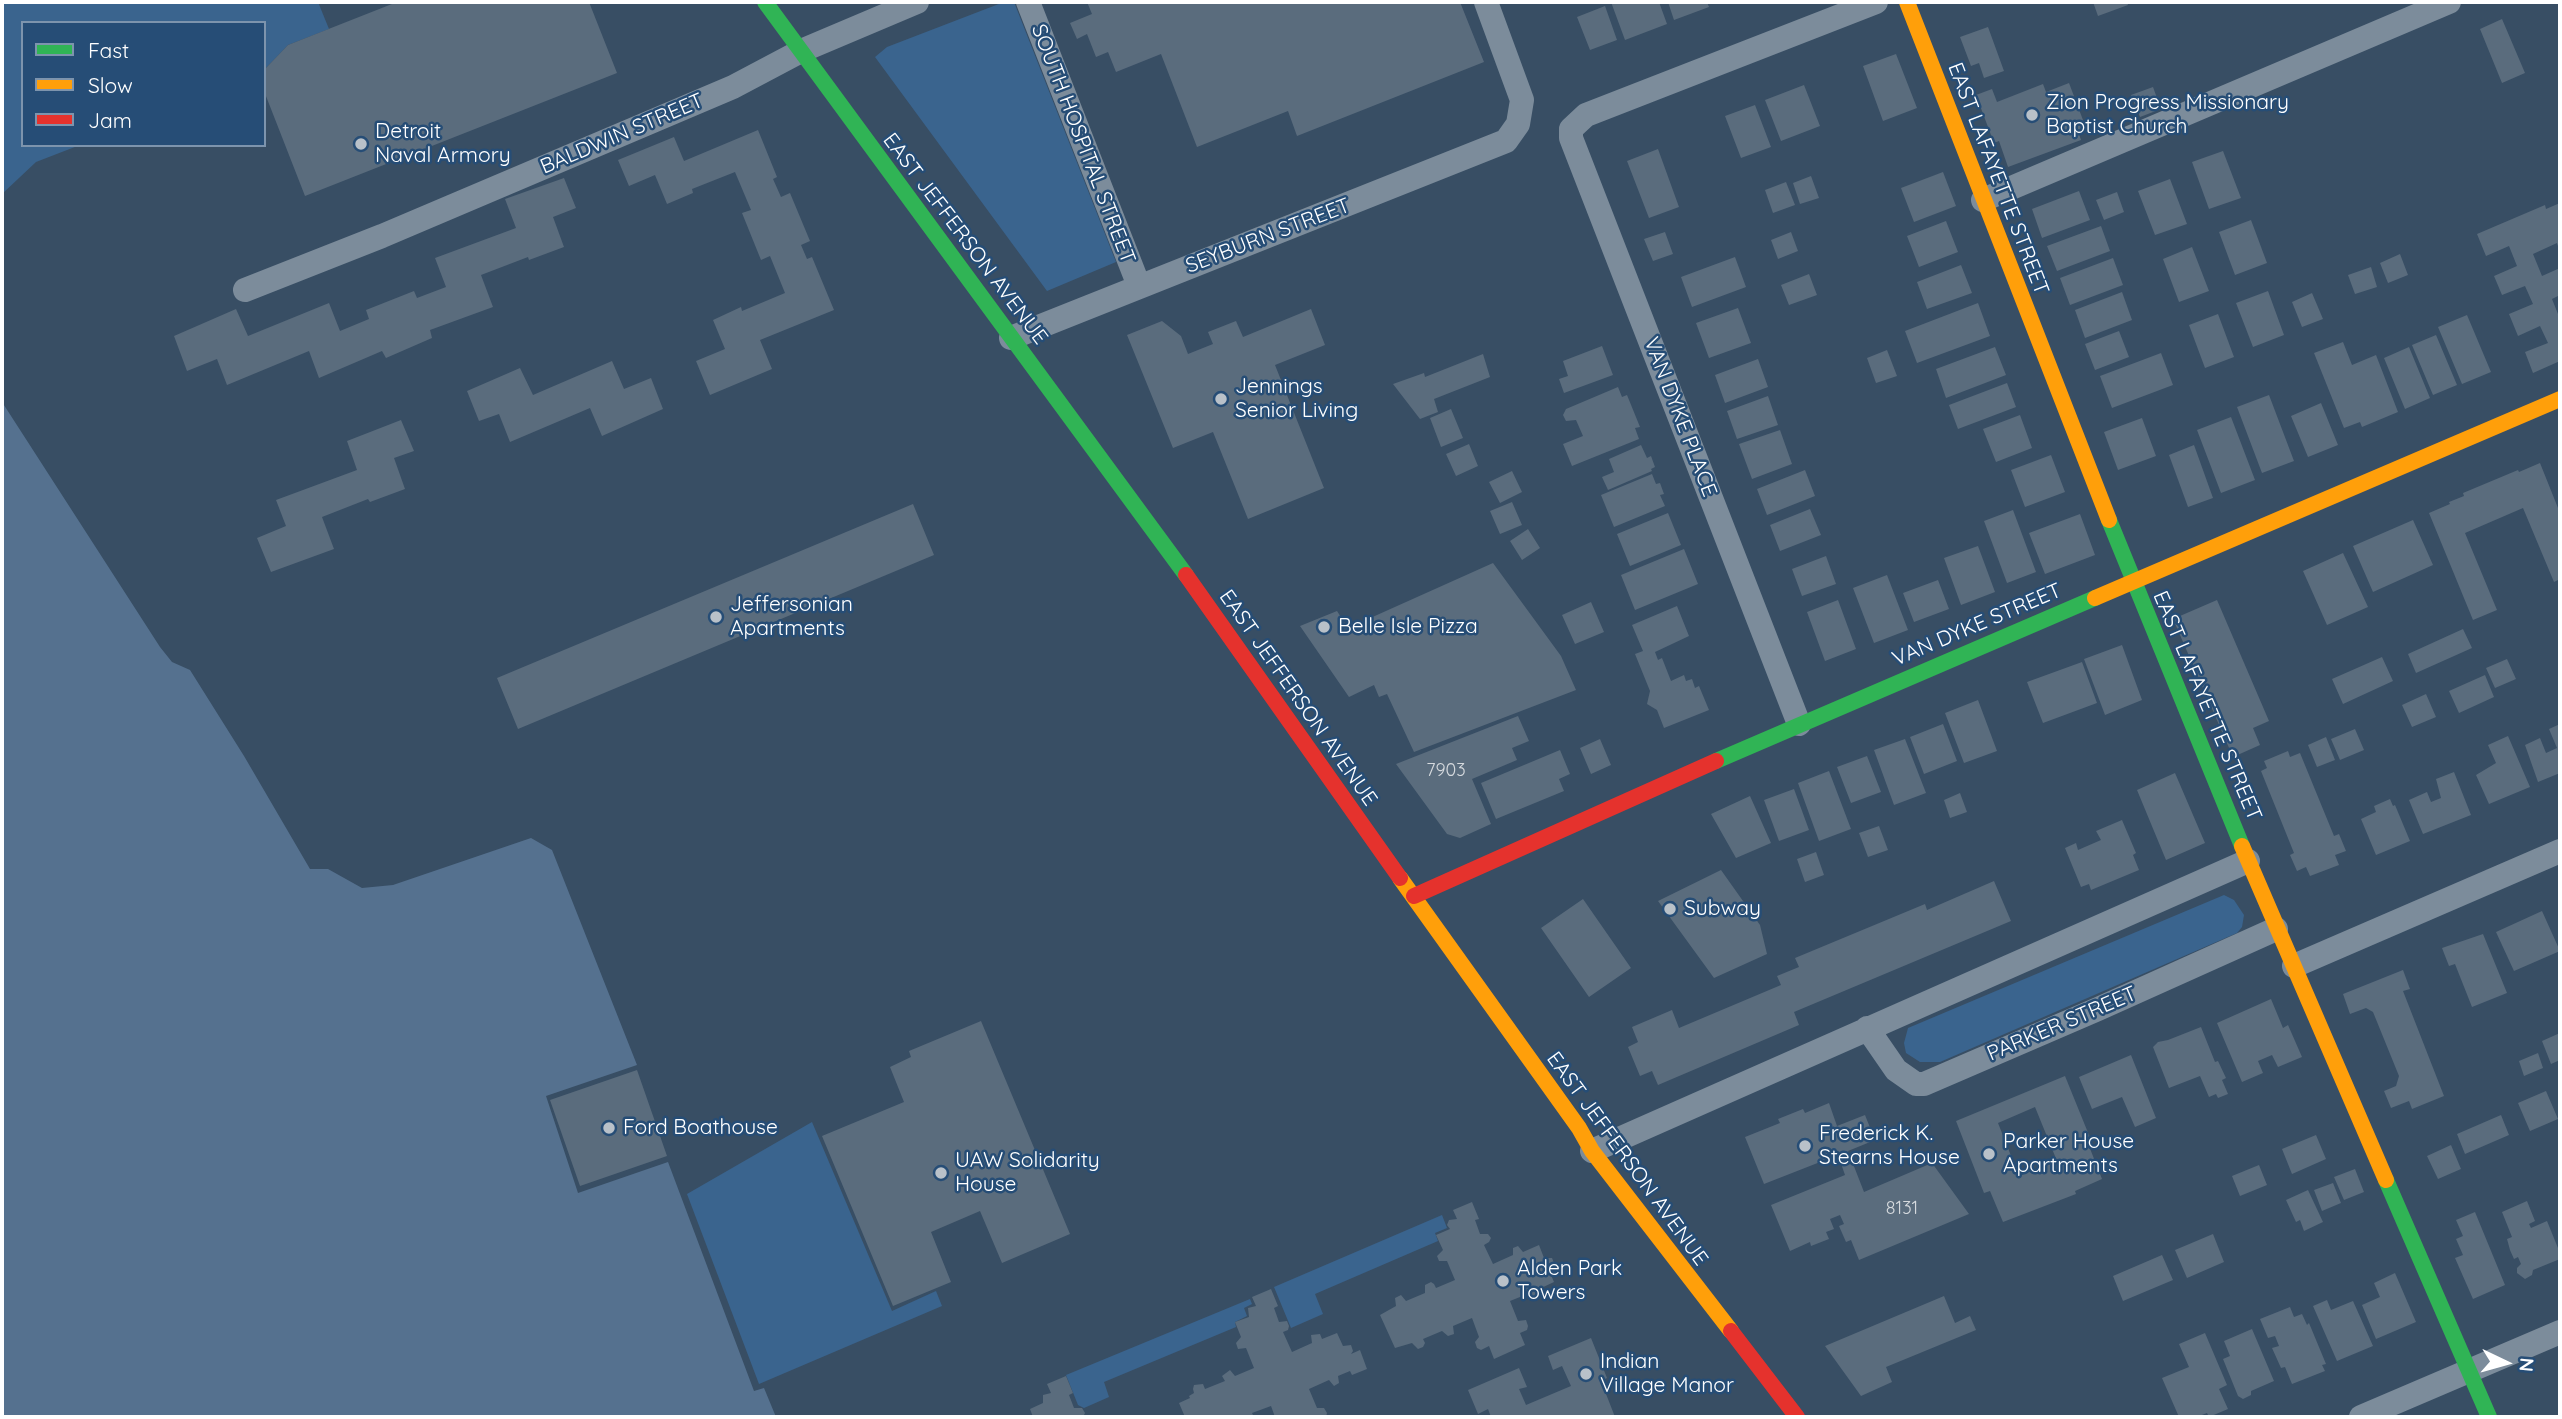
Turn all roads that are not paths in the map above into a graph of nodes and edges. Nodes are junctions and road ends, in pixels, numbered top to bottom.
1 (765, 2) edge
2 (917, 2) edge
3 (1028, 2) edge
4 (1486, 2) edge
5 (1876, 2) edge
6 (1907, 2) edge
7 (2449, 2) edge
8 (801, 51) junction
9 (1983, 200) junction
10 (1139, 286) junction
11 (245, 290) dead end
12 (1011, 338) junction
13 (2560, 399) edge
14 (2133, 582) junction
15 (1799, 724) junction
16 (2560, 851) edge
17 (2248, 860) junction
18 (1413, 897) junction
19 (2276, 929) junction
20 (2294, 966) junction
21 (1867, 1028) junction
22 (1592, 1151) junction
23 (2560, 1332) edge
24 (2469, 1371) junction
25 (1797, 1417) edge
26 (2361, 1417) edge
27 (2489, 1417) edge

1 - 8 main road, EAST JEFFERSON AVENUE
2 - 8 street, BALDWIN STREET
3 - 10 street, SOUTH HOSPITAL STREET
4 - 10 street, SEYBURN STREET
5 - 15 street, VAN DYKE PLACE
6 - 9 main road, EAST LAFAYETTE STREET
7 - 9 street
8 - 11 street, BALDWIN STREET
8 - 12 main road, EAST JEFFERSON AVENUE
9 - 14 main road, EAST LAFAYETTE STREET
10 - 12 street, SEYBURN STREET
12 - 18 main road, EAST JEFFERSON AVENUE
13 - 14 main road, VAN DYKE STREET
14 - 15 main road, VAN DYKE STREET
14 - 17 main road, EAST LAFAYETTE STREET
15 - 18 main road, VAN DYKE STREET
16 - 20 street
17 - 19 main road, EAST LAFAYETTE STREET
17 - 21 street
18 - 22 main road, EAST JEFFERSON AVENUE
19 - 20 main road, EAST LAFAYETTE STREET
19 - 21 street, PARKER STREET
20 - 24 main road, EAST LAFAYETTE STREET
21 - 22 street
22 - 25 main road, EAST JEFFERSON AVENUE
23 - 24 street
24 - 26 street
24 - 27 main road, EAST LAFAYETTE STREET

